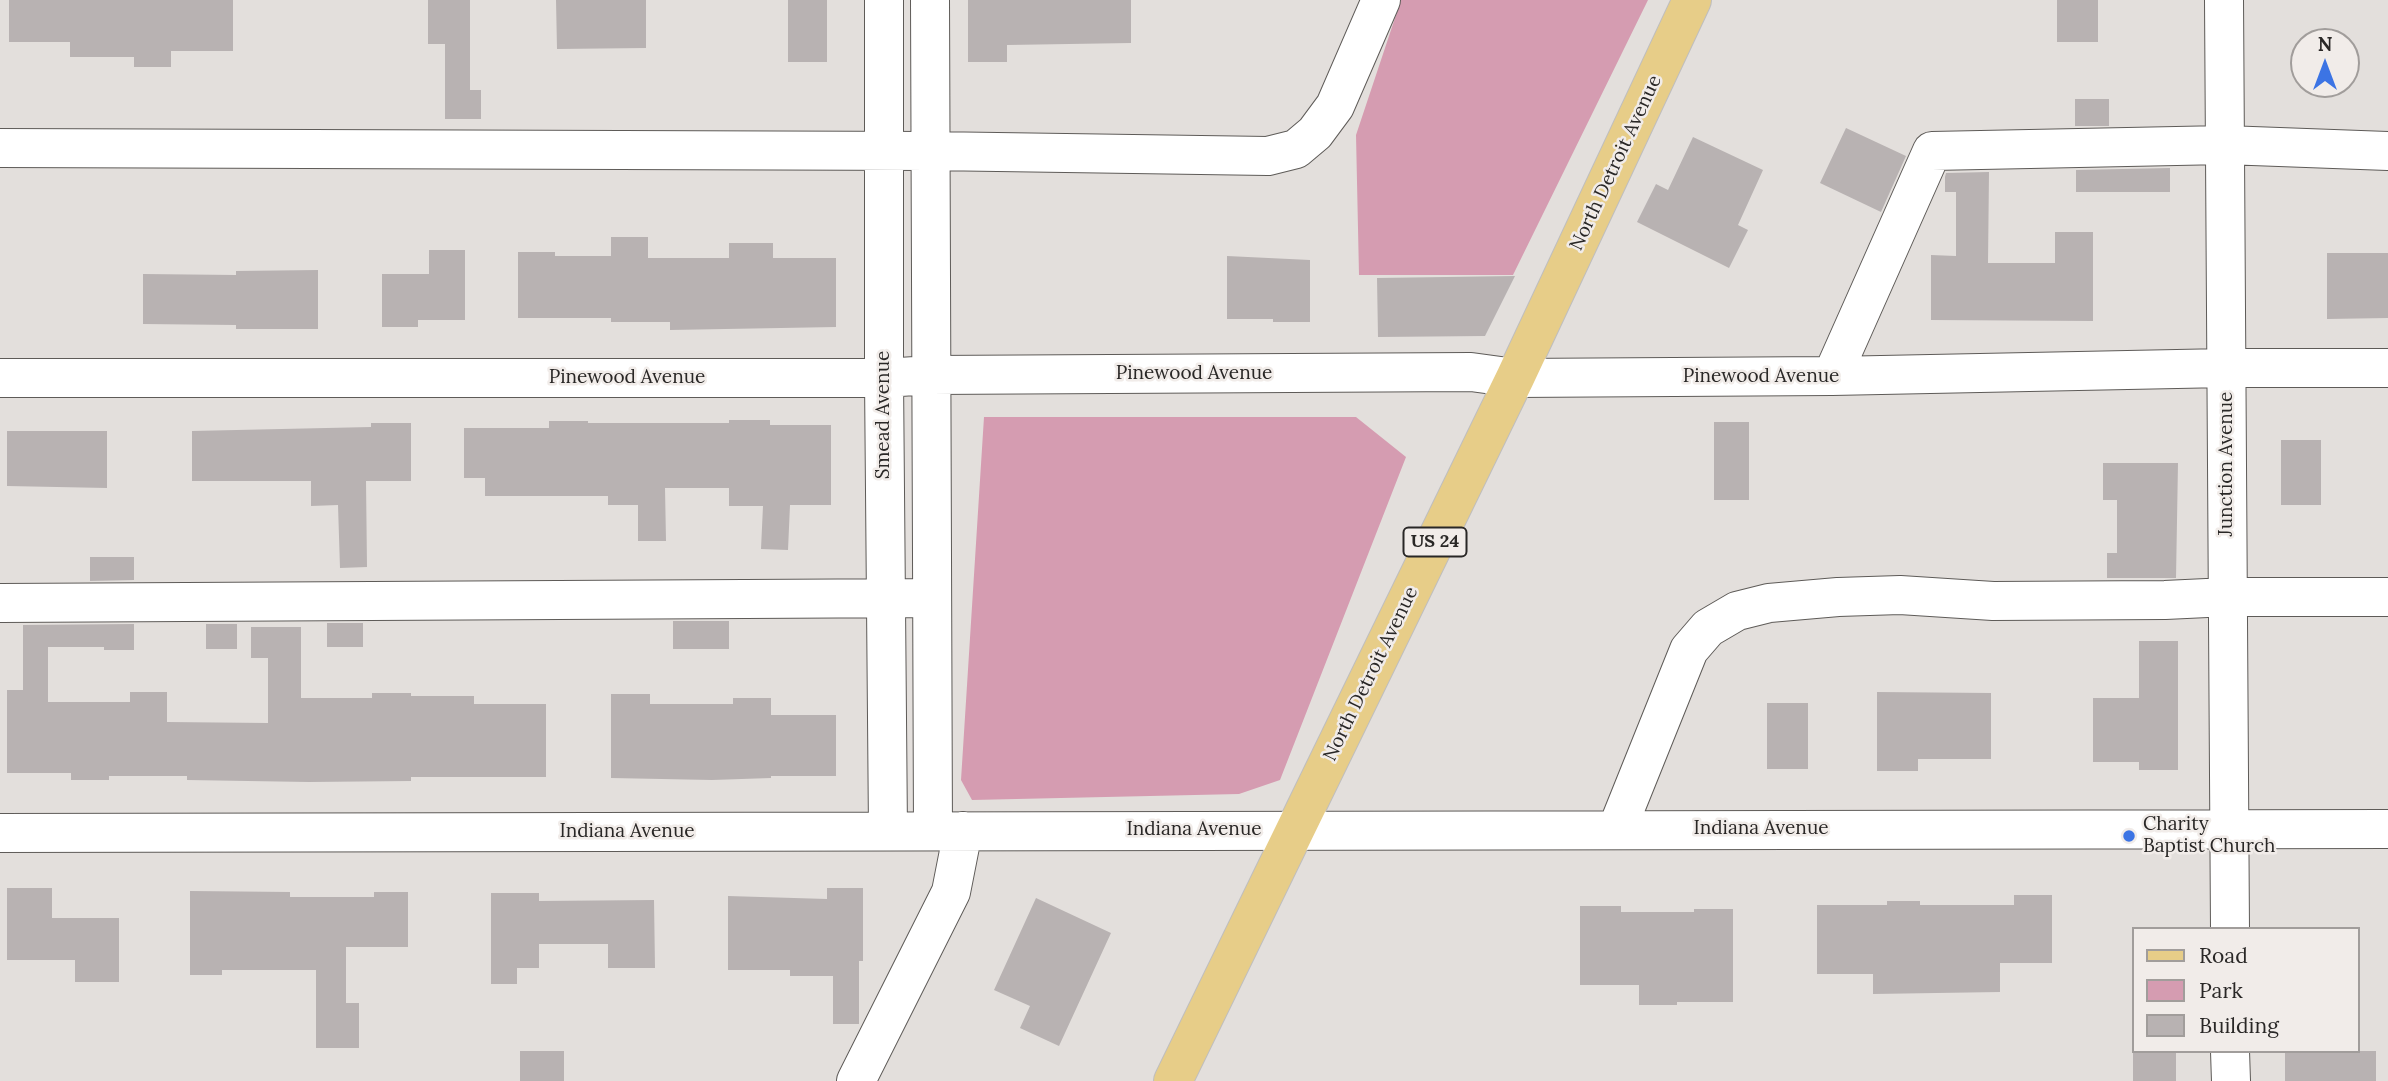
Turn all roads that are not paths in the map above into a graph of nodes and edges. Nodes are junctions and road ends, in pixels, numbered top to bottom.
1 (884, 0) edge
2 (930, 0) edge
3 (1381, 0) edge
4 (1692, 0) edge
5 (2224, 0) edge
6 (2225, 145) junction
7 (0, 148) edge
8 (2388, 150) edge
9 (883, 151) junction
10 (930, 151) junction
11 (2226, 368) junction
12 (2388, 368) edge
13 (931, 375) junction
14 (1832, 376) junction
15 (0, 377) edge
16 (1514, 378) junction
17 (884, 379) junction
18 (2228, 597) junction
19 (2388, 597) edge
20 (932, 598) junction
21 (886, 599) junction
22 (0, 603) edge
23 (2229, 828) junction
24 (2388, 828) edge
25 (1617, 829) junction
26 (1296, 830) junction
27 (888, 831) junction
28 (948, 831) junction
29 (0, 833) edge
30 (2230, 927) edge
31 (2230, 1053) edge
32 (856, 1081) edge
33 (1173, 1081) edge
34 (2231, 1081) edge

1 - 9 street, Smead Avenue
2 - 10 street
3 - 10 street
4 - 16 main road, North Detroit Avenue / US 24
5 - 6 street, Junction Avenue
6 - 8 street
6 - 11 street, Junction Avenue
6 - 14 street
7 - 9 street
9 - 10 street
9 - 17 street, Smead Avenue
10 - 13 street
11 - 12 street, Pinewood Avenue
11 - 14 street, Pinewood Avenue
11 - 18 street, Junction Avenue
13 - 16 street, Pinewood Avenue
13 - 17 street, Pinewood Avenue
13 - 20 street
14 - 16 street, Pinewood Avenue
15 - 17 street, Pinewood Avenue
16 - 26 main road, North Detroit Avenue / US 24
17 - 21 street, Smead Avenue
18 - 19 street
18 - 23 street, Junction Avenue
18 - 25 street
20 - 21 street
20 - 28 street
21 - 22 street
21 - 27 street, Smead Avenue
23 - 24 street, Indiana Avenue
23 - 25 street, Indiana Avenue
23 - 30 street, Junction Avenue
25 - 26 street, Indiana Avenue
26 - 28 street, Indiana Avenue
26 - 33 main road, North Detroit Avenue / US 24
27 - 28 street, Indiana Avenue
27 - 29 street, Indiana Avenue
28 - 32 street
31 - 34 street

